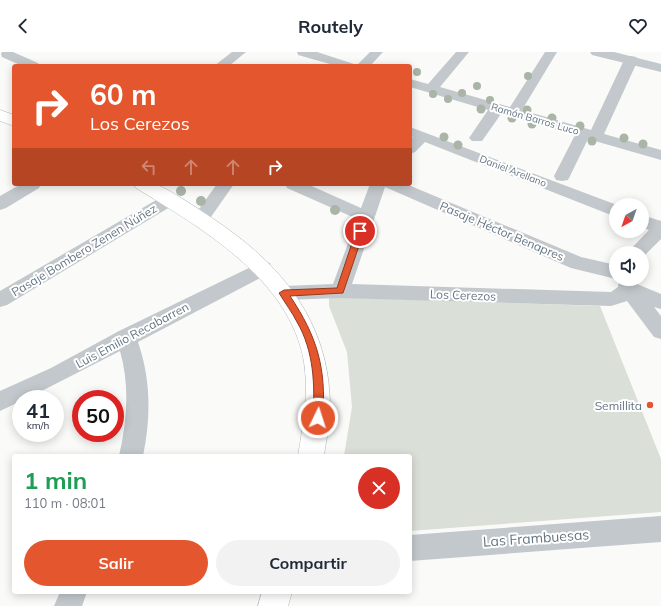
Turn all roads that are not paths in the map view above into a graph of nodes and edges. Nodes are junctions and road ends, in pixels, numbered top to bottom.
1 (240, 52) edge
2 (303, 52) edge
3 (377, 52) edge
4 (463, 52) edge
5 (551, 52) edge
6 (597, 52) edge
7 (6, 54) edge
8 (631, 60) junction
9 (225, 63) edge
10 (28, 64) edge
11 (345, 64) edge
12 (365, 64) edge
13 (661, 68) edge
14 (412, 84) edge
15 (431, 89) junction
16 (497, 108) junction
17 (513, 112) junction
18 (416, 134) edge
19 (589, 135) junction
20 (477, 138) dead end
21 (412, 144) edge
22 (661, 155) edge
23 (562, 176) dead end
24 (30, 186) edge
25 (145, 186) edge
26 (225, 186) edge
27 (298, 186) edge
28 (377, 186) edge
29 (396, 186) edge
30 (169, 200) junction
31 (0, 204) edge
32 (609, 208) edge
33 (366, 216) junction
34 (200, 220) junction
35 (649, 224) edge
36 (661, 228) edge
37 (643, 246) edge
38 (263, 268) junction
39 (609, 270) edge
40 (627, 286) edge
41 (630, 286) edge
42 (633, 286) edge
43 (340, 291) junction
44 (284, 293) junction
45 (0, 300) edge
46 (661, 302) edge
47 (661, 331) edge
48 (126, 337) junction
49 (0, 401) edge
50 (131, 454) edge
51 (311, 454) edge
52 (661, 529) edge
53 (412, 548) edge
54 (73, 594) edge
55 (276, 594) edge
56 (68, 606) edge
57 (273, 606) edge

1 - 9 street
2 - 11 street
3 - 12 street
4 - 15 street
5 - 17 street
6 - 8 street
7 - 10 street
8 - 13 street
8 - 19 street
14 - 15 street, Ramón Barros Luco
15 - 16 street, Ramón Barros Luco
16 - 17 street, Ramón Barros Luco
16 - 20 street
17 - 19 street, Ramón Barros Luco
18 - 21 street
18 - 32 street, Daniel Arellano
19 - 22 street, Ramón Barros Luco
19 - 23 street
24 - 31 street
25 - 30 main road
26 - 34 street
27 - 33 street
28 - 33 street
29 - 39 street, Pasaje Héctor Benapres
30 - 34 main road
30 - 45 street, Pasaje Bombero Zenen Núñez
33 - 43 street
34 - 38 main road
35 - 36 street
36 - 37 street
38 - 44 main road
38 - 48 street, Luis Emilio Recabarren
40 - 43 street, Los Cerezos
41 - 47 street
42 - 46 street
43 - 44 street, Los Cerezos
44 - 51 main road
48 - 49 street, Luis Emilio Recabarren
48 - 50 street
52 - 53 street, Las Frambuesas
54 - 56 street
55 - 57 main road

